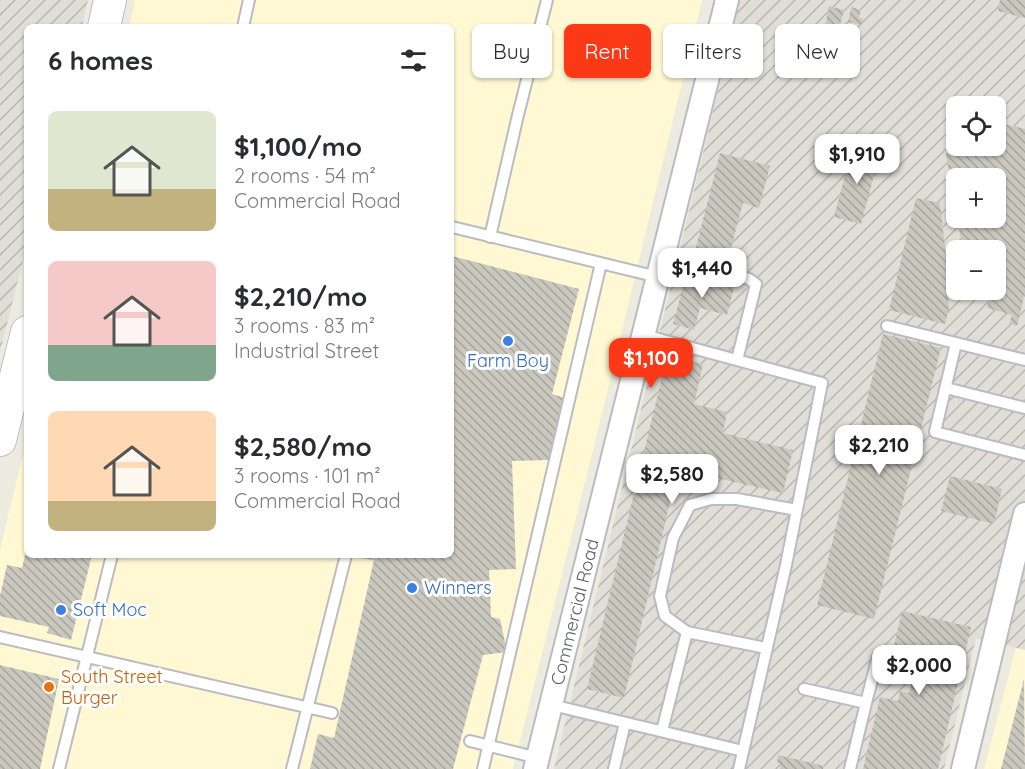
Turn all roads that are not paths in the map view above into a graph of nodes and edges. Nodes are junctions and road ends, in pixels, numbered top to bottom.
1 (110, 0) edge
2 (249, 0) edge
3 (547, 0) edge
4 (727, 0) edge
5 (105, 24) edge
6 (244, 24) edge
7 (454, 228) edge
8 (490, 237) junction
9 (601, 263) junction
10 (661, 266) junction
11 (886, 326) dead end
12 (644, 335) junction
13 (957, 343) junction
14 (24, 344) edge
15 (737, 360) junction
16 (1025, 360) edge
17 (946, 388) junction
18 (1025, 408) edge
19 (0, 440) edge
20 (1025, 455) edge
21 (797, 510) junction
22 (1025, 514) edge
23 (111, 558) edge
24 (345, 558) edge
25 (687, 632) junction
26 (0, 637) edge
27 (766, 648) junction
28 (878, 656) dead end
29 (86, 657) junction
30 (804, 689) dead end
31 (866, 703) junction
32 (552, 705) junction
33 (308, 708) junction
34 (332, 713) dead end
35 (625, 723) junction
36 (662, 731) junction
37 (470, 741) dead end
38 (489, 746) junction
39 (743, 751) junction
40 (537, 763) edge
41 (59, 769) edge
42 (292, 769) edge
43 (483, 769) edge
44 (614, 769) edge
45 (739, 769) edge
46 (849, 769) edge
47 (963, 769) edge

1 - 5 street
2 - 6 lane
3 - 8 lane
4 - 10 street, Commercial Road
7 - 8 lane
8 - 9 lane
9 - 10 lane
9 - 38 lane
10 - 12 street, Commercial Road
10 - 15 lane
11 - 13 lane
12 - 15 lane
12 - 32 street, Commercial Road
13 - 16 lane
13 - 17 lane
14 - 19 street
15 - 21 lane
17 - 18 lane
17 - 20 lane
21 - 25 lane
21 - 27 lane
22 - 47 street
23 - 29 lane
24 - 33 lane
25 - 27 lane
25 - 36 lane
26 - 29 lane
27 - 39 lane
28 - 31 lane
29 - 33 lane
29 - 41 lane
30 - 31 lane
31 - 46 lane
32 - 35 lane
32 - 40 street, Commercial Road
33 - 34 lane
33 - 42 lane
35 - 36 lane
35 - 44 lane
36 - 39 lane
37 - 38 lane
38 - 40 lane
38 - 43 lane
39 - 45 lane

